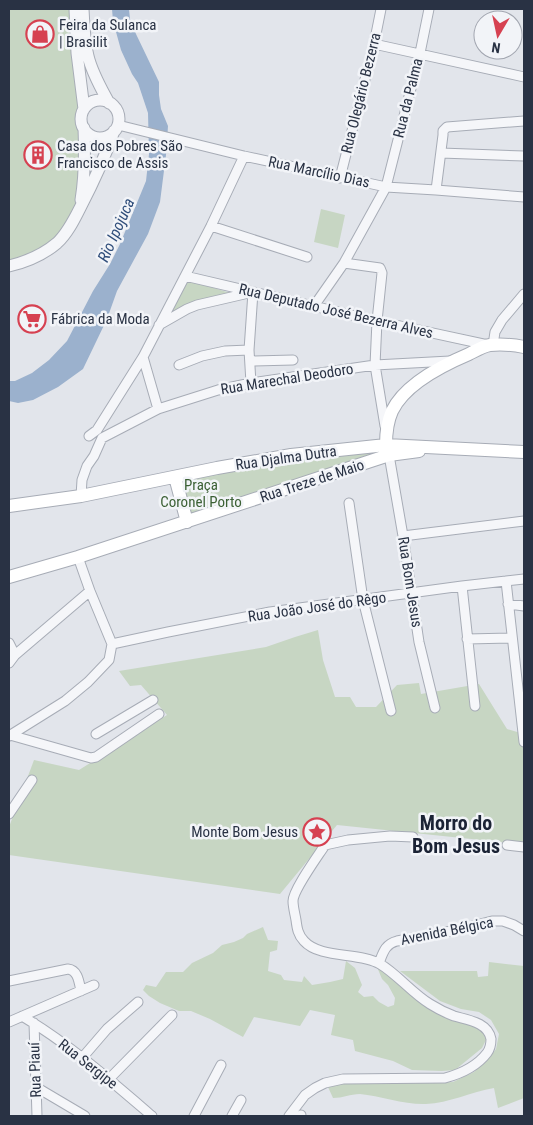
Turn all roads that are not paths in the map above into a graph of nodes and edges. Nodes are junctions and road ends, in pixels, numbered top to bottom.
1 (75, 9) edge
2 (83, 9) edge
3 (381, 9) edge
4 (428, 9) edge
5 (374, 44) junction
6 (420, 53) junction
7 (524, 78) edge
8 (109, 103) junction
9 (84, 109) junction
10 (524, 121) edge
11 (84, 128) junction
12 (116, 128) junction
13 (441, 153) junction
14 (244, 156) junction
15 (524, 156) edge
16 (340, 178) junction
17 (386, 187) junction
18 (436, 190) junction
19 (524, 196) edge
20 (78, 211) junction
21 (211, 226) junction
22 (306, 257) dead end
23 (344, 263) junction
24 (9, 266) edge
25 (184, 276) junction
26 (253, 292) junction
27 (524, 294) edge
28 (314, 306) junction
29 (377, 321) junction
30 (159, 325) junction
31 (491, 345) junction
32 (524, 347) edge
33 (250, 350) junction
34 (143, 357) junction
35 (293, 360) dead end
36 (250, 361) junction
37 (452, 361) junction
38 (179, 365) dead end
39 (375, 365) junction
40 (250, 383) junction
41 (158, 409) junction
42 (386, 432) junction
43 (89, 436) dead end
44 (387, 450) junction
45 (333, 451) junction
46 (524, 452) edge
47 (339, 472) junction
48 (175, 477) junction
49 (81, 496) junction
50 (349, 503) dead end
51 (9, 506) edge
52 (524, 521) edge
53 (187, 522) junction
54 (403, 536) junction
55 (78, 557) junction
56 (9, 577) edge
57 (524, 579) edge
58 (506, 581) junction
59 (462, 586) junction
60 (90, 591) junction
61 (412, 593) junction
62 (363, 600) junction
63 (508, 604) junction
64 (524, 606) edge
65 (512, 638) junction
66 (468, 639) junction
67 (9, 643) edge
68 (112, 644) junction
69 (16, 655) junction
70 (9, 663) edge
71 (153, 700) dead end
72 (475, 706) dead end
73 (435, 708) dead end
74 (391, 710) dead end
75 (159, 714) dead end
76 (96, 734) dead end
77 (9, 736) edge
78 (524, 742) edge
79 (32, 780) dead end
80 (9, 814) edge
81 (413, 837) dead end
82 (507, 845) dead end
83 (524, 847) edge
84 (524, 931) edge
85 (379, 963) junction
86 (9, 981) edge
87 (94, 985) dead end
88 (81, 991) junction
89 (138, 1002) dead end
90 (172, 1015) dead end
91 (22, 1016) junction
92 (9, 1022) edge
93 (34, 1023) junction
94 (82, 1058) junction
95 (221, 1065) dead end
96 (109, 1079) junction
97 (36, 1087) junction
98 (241, 1100) dead end
99 (296, 1114) edge
100 (79, 1115) edge
101 (37, 1116) edge
102 (152, 1116) edge
103 (194, 1116) edge
104 (232, 1116) edge

1 - 9 street
2 - 8 street
3 - 5 street, Rua Olegário Bezerra
4 - 6 street, Rua da Palma
5 - 6 street
5 - 16 street, Rua Olegário Bezerra
6 - 7 street
6 - 17 street, Rua da Palma
8 - 9 street
8 - 12 street
9 - 11 street
10 - 13 street
11 - 12 street
11 - 20 street
12 - 14 street, Rua Marcílio Dias
12 - 20 street
13 - 15 street
13 - 18 street
14 - 16 street, Rua Marcílio Dias
14 - 21 street
16 - 17 street, Rua Marcílio Dias
17 - 18 street, Rua Marcílio Dias
17 - 23 street, Rua da Palma
18 - 19 street, Rua Marcílio Dias
20 - 24 street
21 - 22 street
21 - 25 street
23 - 28 street, Rua da Palma
23 - 29 street
25 - 26 street, Rua Deputado José Bezerra Alves
25 - 30 street
26 - 28 street, Rua Deputado José Bezerra Alves
26 - 30 street
26 - 33 street
27 - 31 street
28 - 29 street, Rua Deputado José Bezerra Alves
29 - 31 street, Rua Deputado José Bezerra Alves
29 - 39 street
30 - 34 street
31 - 32 main road
31 - 37 main road
33 - 36 street
33 - 38 street
34 - 41 street
34 - 43 street
35 - 36 street
36 - 40 street
37 - 39 street, Rua Marechal Deodoro
37 - 42 main road
39 - 40 street, Rua Marechal Deodoro
39 - 42 street
40 - 41 street, Rua Marechal Deodoro
41 - 49 street, Rua Marechal Deodoro
42 - 44 main road
44 - 45 main road, Rua Djalma Dutra
44 - 46 main road, Rua Treze de Maio
44 - 47 main road, Rua Treze de Maio
44 - 54 street, Rua Bom Jesus
45 - 47 main road
45 - 48 main road, Rua Djalma Dutra
47 - 53 main road, Rua Treze de Maio
48 - 49 main road, Rua Djalma Dutra
48 - 53 main road
49 - 51 main road, Rua Djalma Dutra
50 - 62 street
52 - 54 street
53 - 55 main road, Rua Treze de Maio
54 - 61 street, Rua Bom Jesus
55 - 56 main road, Rua Treze de Maio
55 - 60 street
57 - 58 street, Rua João José do Rêgo
58 - 59 street, Rua João José do Rêgo
58 - 63 street
59 - 61 street, Rua João José do Rêgo
59 - 66 street
60 - 68 street
60 - 69 street
61 - 62 street, Rua João José do Rêgo
61 - 73 street, Rua Bom Jesus
62 - 68 street, Rua João José do Rêgo
62 - 74 street
63 - 64 street
63 - 65 street
65 - 66 street
65 - 78 street
66 - 72 street
67 - 69 street
68 - 77 street
69 - 70 street
71 - 76 street
75 - 77 street
79 - 80 street
81 - 85 street
82 - 83 street
84 - 85 street, Avenida Bélgica
85 - 99 street
86 - 88 street
87 - 88 street
88 - 91 street
89 - 94 street
90 - 96 street
91 - 92 street
91 - 93 street, Rua Sergipe
93 - 94 street, Rua Sergipe
93 - 97 street, Rua Piauí
94 - 96 street, Rua Sergipe
95 - 103 street
96 - 102 street, Rua Sergipe
97 - 100 street
97 - 101 street, Rua Piauí
98 - 104 street

